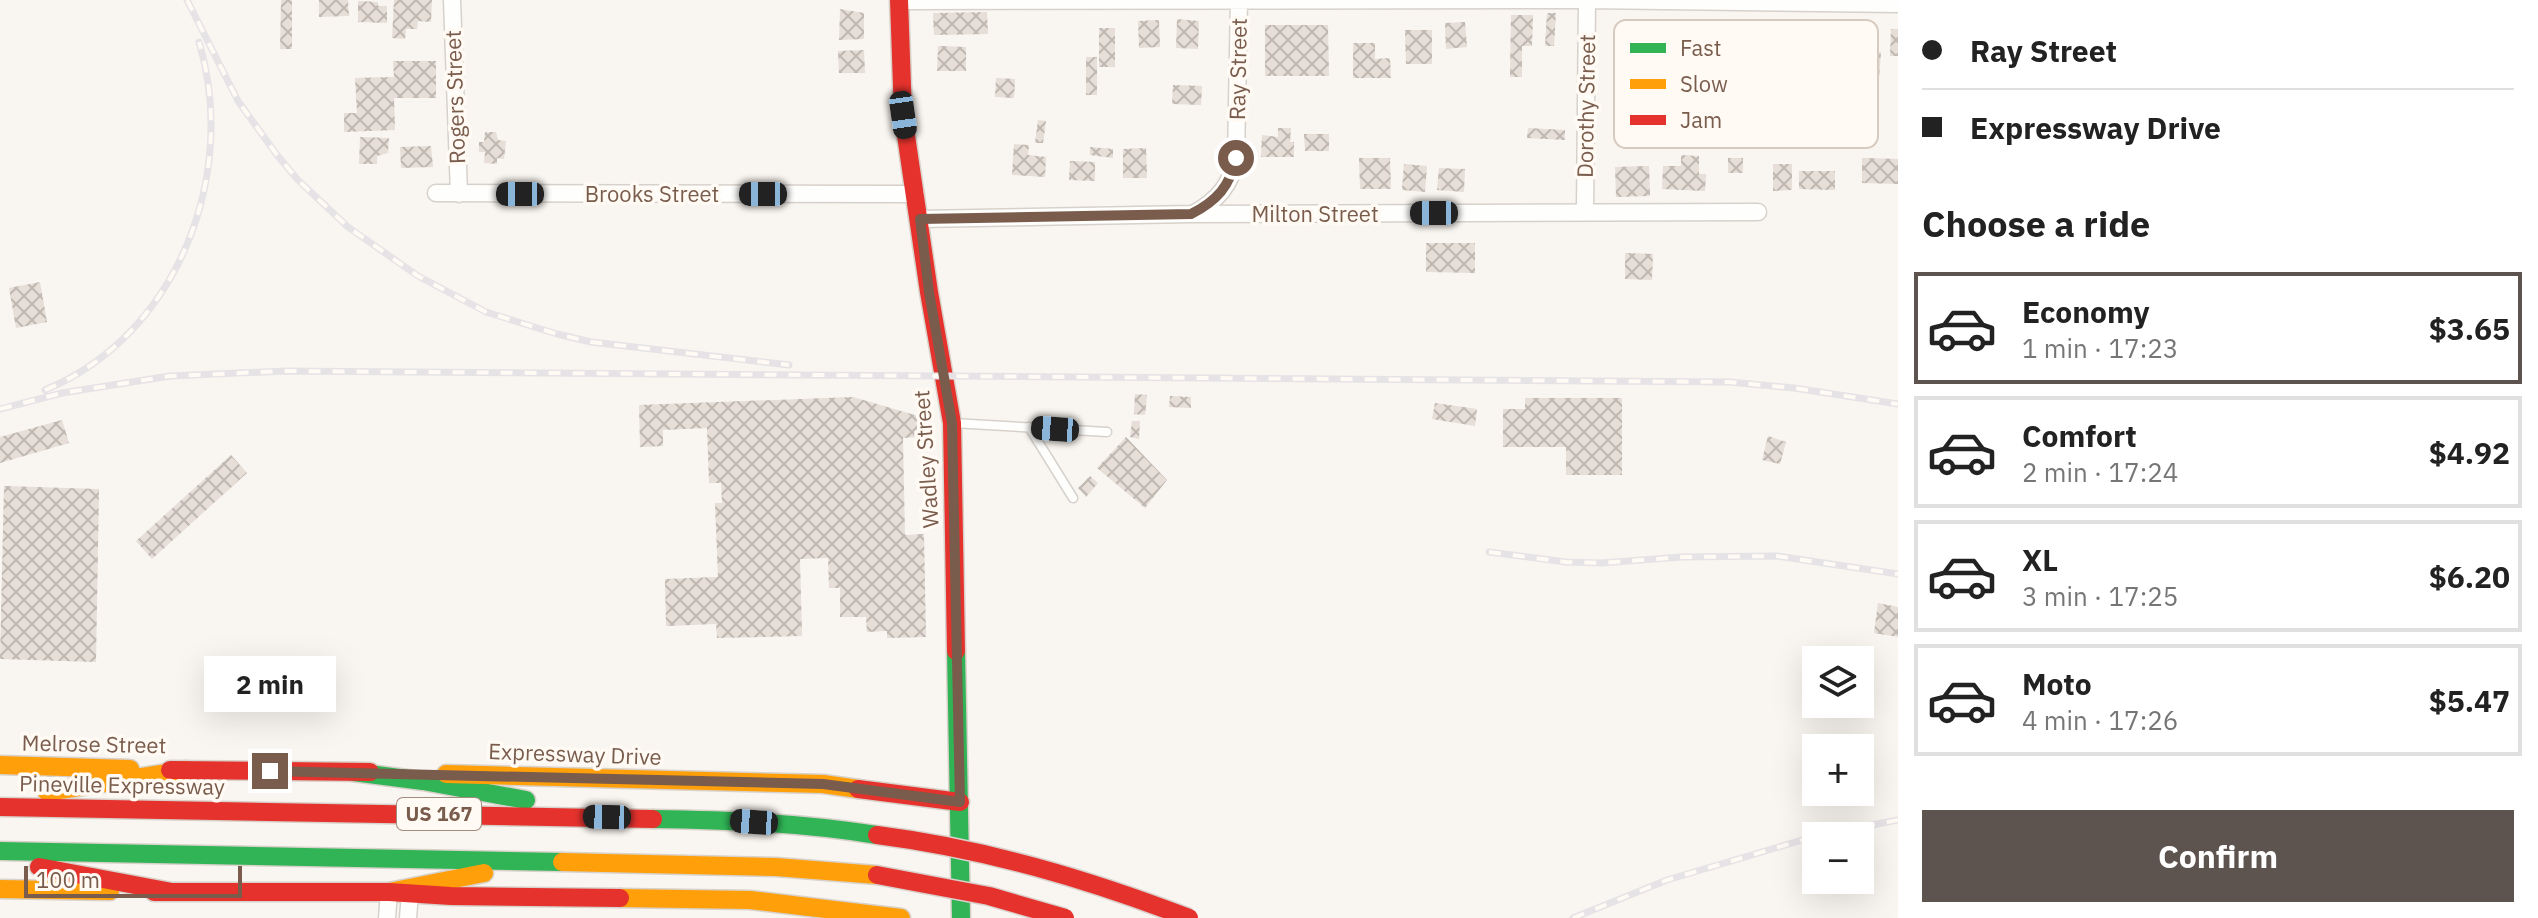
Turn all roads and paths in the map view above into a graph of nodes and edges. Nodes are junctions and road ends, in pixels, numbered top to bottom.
1 (452, 0) edge
2 (899, 0) edge
3 (1239, 0) edge
4 (1587, 0) edge
5 (1898, 4) edge
6 (436, 193) dead end
7 (459, 194) junction
8 (916, 194) junction
9 (1585, 212) junction
10 (1758, 212) dead end
11 (1191, 214) junction
12 (920, 219) junction
13 (952, 423) junction
14 (1029, 427) junction
15 (1107, 432) dead end
16 (1073, 498) dead end
17 (0, 765) edge
18 (186, 770) junction
19 (353, 772) junction
20 (0, 798) edge
21 (960, 802) junction
22 (0, 807) edge
23 (607, 817) junction
24 (0, 851) edge
25 (0, 860) edge
26 (607, 863) junction
27 (0, 889) edge
28 (172, 892) junction
29 (389, 892) junction
30 (410, 893) junction
31 (387, 918) edge
32 (408, 918) edge
33 (901, 918) edge
34 (961, 918) edge
35 (1065, 918) edge
36 (1189, 918) edge

1 - 7 street, Rogers Street
2 - 3 street
2 - 8 main road, Wadley Street
3 - 4 street
3 - 11 street, Ray Street
4 - 5 street
4 - 9 street, Dorothy Street
6 - 7 street, Brooks Street
7 - 8 street, Brooks Street
8 - 12 main road, Wadley Street
9 - 10 street, Milton Street
9 - 11 street, Milton Street
11 - 12 street, Milton Street
12 - 13 main road, Wadley Street
13 - 14 lane
13 - 21 main road, Wadley Street
14 - 15 lane
14 - 16 lane
17 - 18 main road, Melrose Street
18 - 19 main road, Expressway Drive
18 - 20 main road
19 - 21 main road, Expressway Drive
19 - 23 main road
21 - 34 main road, Wadley Street
22 - 23 main road, Pineville Expressway / US 167
23 - 36 main road, Pineville Expressway / US 167, bridge
24 - 26 main road, US 167
25 - 28 main road
26 - 29 main road
26 - 35 main road, US 167, bridge
27 - 28 main road
28 - 29 main road
29 - 30 main road
29 - 31 street
30 - 32 street
30 - 33 main road

